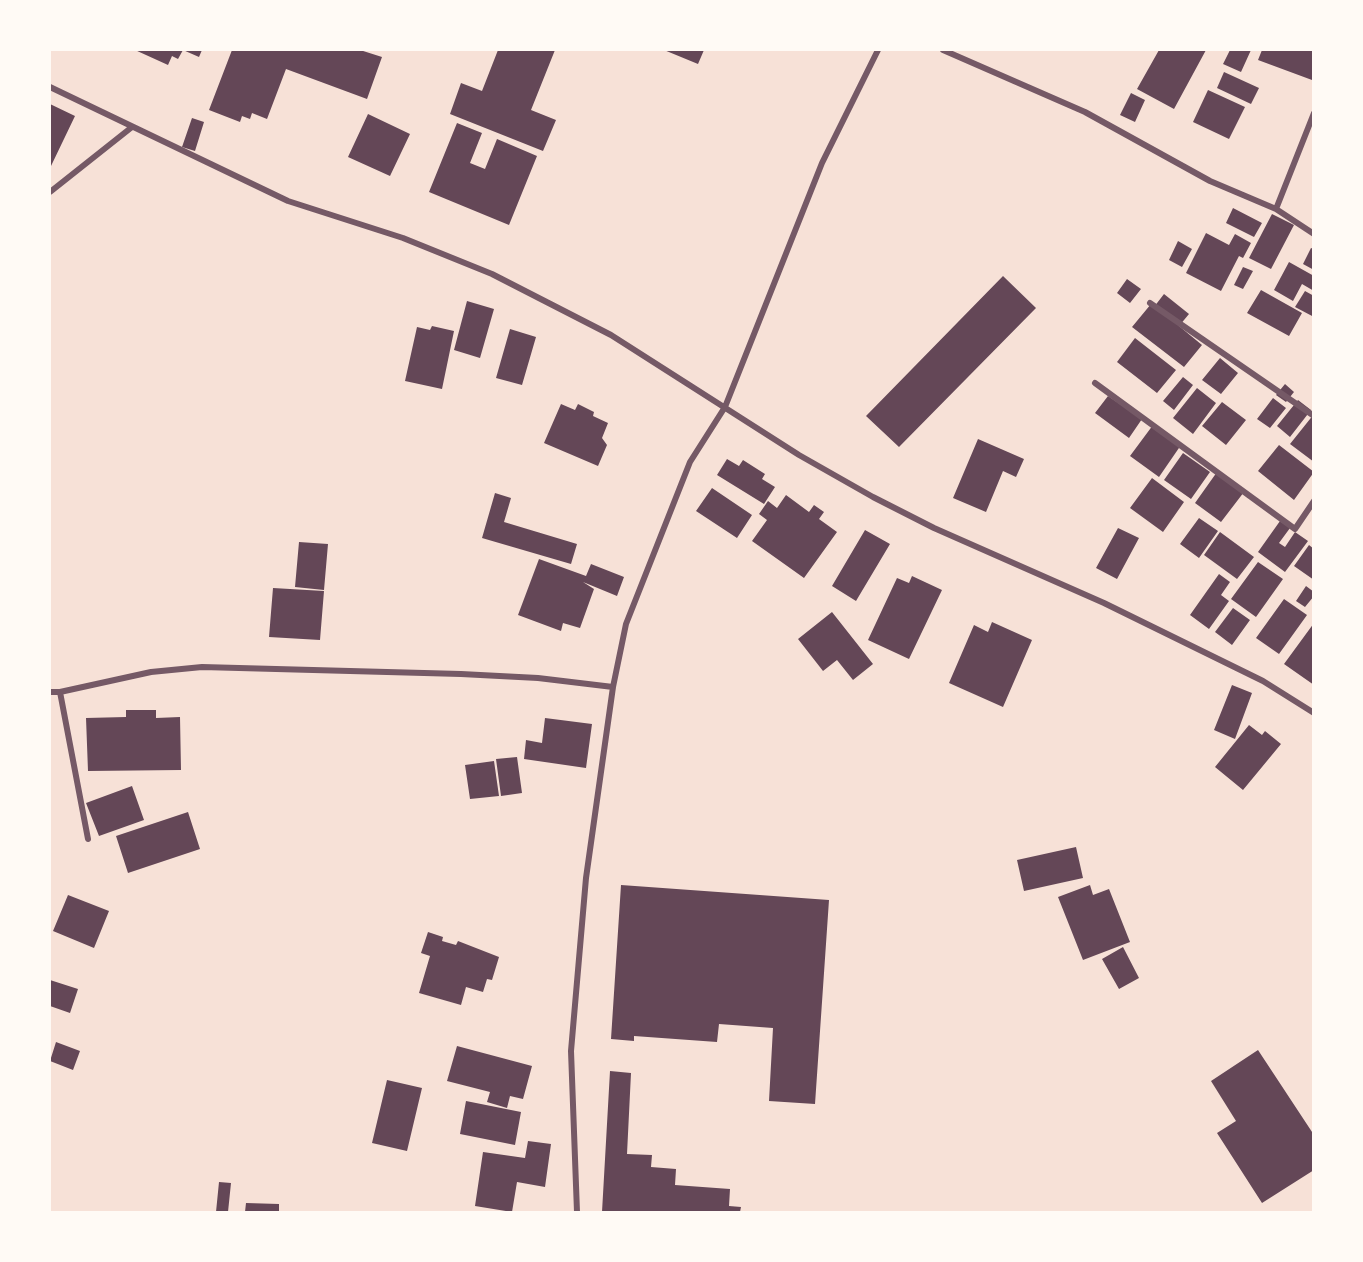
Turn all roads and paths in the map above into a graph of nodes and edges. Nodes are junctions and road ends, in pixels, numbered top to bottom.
1 (878, 50) edge
2 (943, 50) edge
3 (50, 87) edge
4 (1314, 113) edge
5 (132, 126) junction
6 (50, 192) edge
7 (1276, 209) junction
8 (1314, 234) edge
9 (1150, 303) dead end
10 (1095, 383) dead end
11 (725, 407) junction
12 (1314, 416) edge
13 (1314, 501) edge
14 (613, 687) junction
15 (50, 692) edge
16 (60, 692) junction
17 (1314, 713) edge
18 (88, 839) dead end
19 (577, 1212) edge

1 - 11 street
2 - 7 street
3 - 5 street
4 - 7 street
5 - 6 street
5 - 11 street
7 - 8 street
9 - 12 street
10 - 13 street
11 - 14 street
11 - 17 street
14 - 16 street
14 - 19 street
15 - 16 street
16 - 18 street

